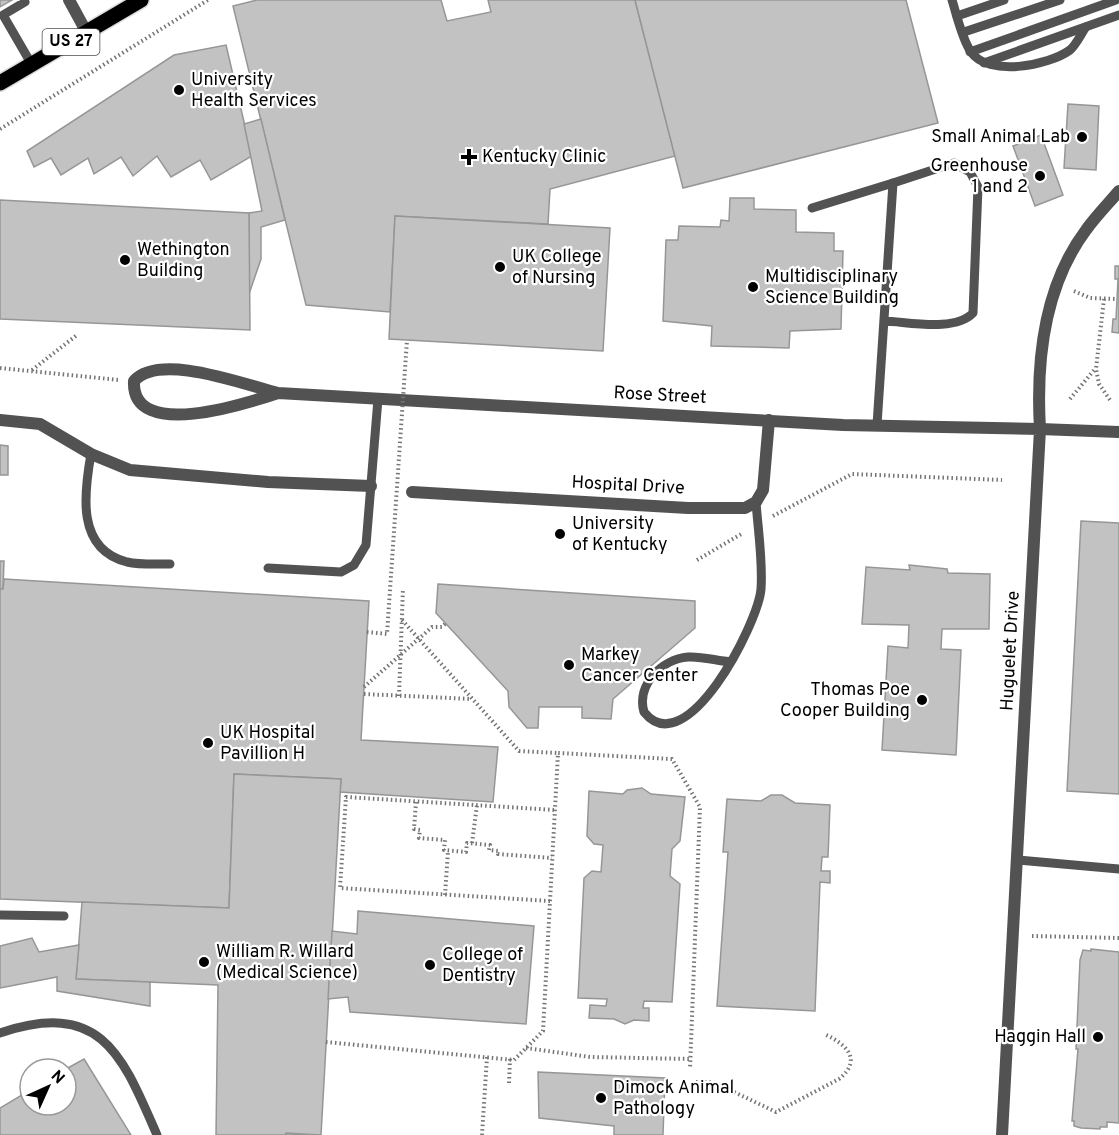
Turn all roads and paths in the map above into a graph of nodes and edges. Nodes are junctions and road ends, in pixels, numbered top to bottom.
1 (24, 0) edge
2 (69, 0) edge
3 (141, 0) edge
4 (208, 0) edge
5 (952, 0) edge
6 (1004, 0) edge
7 (1060, 0) edge
8 (1116, 0) edge
9 (1, 14) edge
10 (1119, 15) edge
11 (957, 16) junction
12 (1086, 27) junction
13 (964, 32) junction
14 (87, 33) junction
15 (970, 52) junction
16 (982, 63) junction
17 (32, 65) junction
18 (0, 83) edge
19 (0, 129) edge
20 (893, 183) junction
21 (1119, 191) edge
22 (812, 208) dead end
23 (1074, 291) dead end
24 (1104, 298) junction
25 (1117, 299) dead end
26 (885, 321) junction
27 (77, 335) dead end
28 (407, 340) dead end
29 (0, 368) edge
30 (1096, 369) junction
31 (31, 370) junction
32 (134, 381) junction
33 (278, 393) junction
34 (378, 399) junction
35 (1070, 399) dead end
36 (1110, 400) dead end
37 (0, 420) edge
38 (770, 420) junction
39 (877, 425) junction
40 (1040, 429) junction
41 (1119, 432) edge
42 (91, 454) junction
43 (1002, 480) dead end
44 (371, 486) junction
45 (412, 492) dead end
46 (756, 502) junction
47 (758, 524) junction
48 (697, 560) dead end
49 (170, 564) dead end
50 (268, 568) dead end
51 (403, 589) dead end
52 (402, 620) junction
53 (446, 623) dead end
54 (367, 632) dead end
55 (419, 639) junction
56 (401, 654) junction
57 (731, 662) junction
58 (364, 687) dead end
59 (364, 694) dead end
60 (399, 696) junction
61 (472, 699) junction
62 (558, 753) junction
63 (416, 801) junction
64 (477, 806) junction
65 (555, 810) junction
66 (472, 843) junction
67 (448, 851) junction
68 (552, 858) junction
69 (1018, 860) junction
70 (1119, 869) edge
71 (445, 895) junction
72 (550, 901) junction
73 (0, 915) edge
74 (64, 916) dead end
75 (1032, 936) dead end
76 (1119, 938) edge
77 (0, 1033) edge
78 (826, 1035) dead end
79 (326, 1042) dead end
80 (525, 1048) junction
81 (487, 1057) junction
82 (510, 1059) junction
83 (691, 1059) junction
84 (690, 1069) dead end
85 (696, 1082) dead end
86 (509, 1083) dead end
87 (157, 1135) edge
88 (482, 1135) edge
89 (1002, 1135) edge

1 - 9 lane
2 - 14 street
3 - 14 main road, US 27
4 - 19 path
5 - 11 lane
6 - 11 lane
7 - 13 lane
8 - 15 lane
9 - 17 lane
10 - 12 lane
11 - 13 lane
12 - 16 lane
12 - 16 lane
13 - 15 lane
14 - 17 main road, US 27
15 - 16 lane
17 - 18 main road, US 27
20 - 22 lane
20 - 26 lane
20 - 26 lane
21 - 40 street, Huguelet Drive
23 - 24 path
24 - 25 path
24 - 30 path
26 - 39 lane
27 - 31 path
28 - 54 path, bridge
29 - 31 path
30 - 35 path
30 - 36 path
31 - 32 path
32 - 33 street
32 - 33 street
33 - 34 street, Rose Street
34 - 38 street, Rose Street
34 - 44 lane
37 - 42 street
38 - 39 street, Rose Street
38 - 46 street
39 - 40 street, Rose Street
40 - 41 street, Rose Street
40 - 69 street, Huguelet Drive
42 - 44 street
42 - 49 lane
43 - 47 path
44 - 50 lane
45 - 46 street, Hospital Drive
46 - 47 lane
47 - 48 path
47 - 57 lane
51 - 52 path
52 - 55 path
52 - 56 path
53 - 55 path
55 - 56 path
55 - 61 path
56 - 58 path
56 - 60 path
57 - 57 lane
59 - 60 path
60 - 61 path
61 - 62 path
62 - 65 path
62 - 83 path
63 - 64 path
63 - 67 path
63 - 71 path
64 - 65 path
64 - 66 path
65 - 68 path
66 - 67 path
66 - 68 path
67 - 71 path
68 - 72 path
69 - 70 lane
69 - 89 street, Huguelet Drive
71 - 72 path
72 - 80 path
73 - 74 lane
75 - 76 path
77 - 87 lane
78 - 85 path
79 - 81 path
80 - 82 path
80 - 83 path
81 - 82 path
81 - 88 path
82 - 86 path
83 - 84 path

